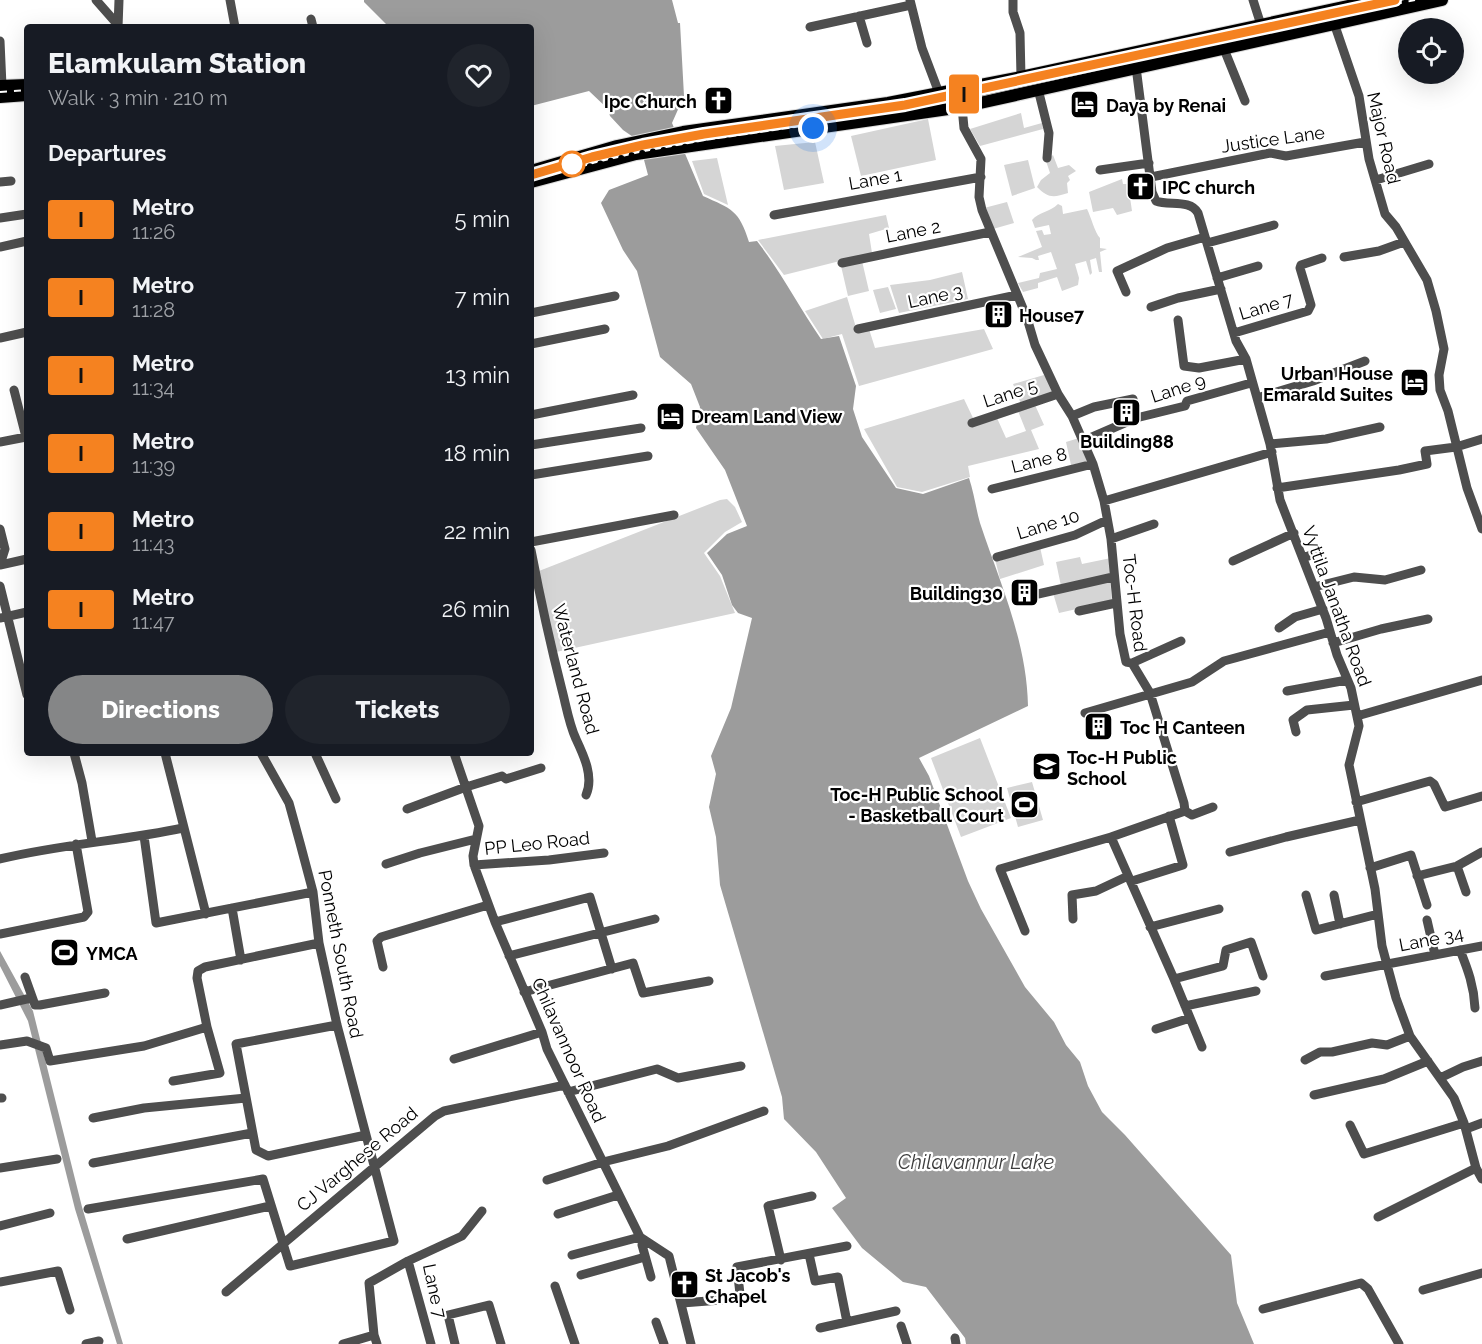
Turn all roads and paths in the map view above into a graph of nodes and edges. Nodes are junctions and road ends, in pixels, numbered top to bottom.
1 (96, 0) edge
2 (119, 0) edge
3 (1013, 0) edge
4 (1253, 0) edge
5 (1376, 0) edge
6 (1442, 0) edge
7 (232, 1) edge
8 (910, 2) edge
9 (859, 16) junction
10 (1334, 23) junction
11 (116, 24) edge
12 (118, 24) edge
13 (235, 24) edge
14 (1261, 25) junction
15 (810, 27) dead end
16 (0, 41) edge
17 (867, 43) dead end
18 (1224, 49) junction
19 (1136, 67) junction
20 (1021, 77) junction
21 (24, 86) edge
22 (0, 90) edge
23 (1038, 90) junction
24 (939, 93) junction
25 (24, 94) edge
26 (1245, 101) dead end
27 (880, 105) junction
28 (962, 107) junction
29 (882, 118) junction
30 (1365, 142) junction
31 (1047, 158) dead end
32 (1149, 163) junction
33 (1429, 164) dead end
34 (534, 170) edge
35 (1100, 170) dead end
36 (981, 177) junction
37 (1151, 177) junction
38 (1376, 180) junction
39 (11, 181) dead end
40 (534, 181) edge
41 (0, 182) edge
42 (24, 215) edge
43 (774, 215) dead end
44 (0, 219) edge
45 (1274, 225) dead end
46 (990, 232) junction
47 (1206, 240) junction
48 (24, 242) edge
49 (1404, 242) junction
50 (0, 247) edge
51 (1344, 257) dead end
52 (1323, 258) dead end
53 (842, 263) dead end
54 (1258, 266) dead end
55 (1217, 278) junction
56 (1221, 289) junction
57 (1126, 292) dead end
58 (1017, 295) junction
59 (615, 296) dead end
60 (1151, 307) dead end
61 (534, 312) edge
62 (1178, 320) dead end
63 (605, 329) dead end
64 (858, 329) dead end
65 (24, 333) edge
66 (1234, 333) junction
67 (0, 338) edge
68 (534, 343) edge
69 (1246, 359) junction
70 (1365, 361) dead end
71 (1251, 383) junction
72 (14, 390) dead end
73 (1058, 394) junction
74 (633, 396) dead end
75 (1257, 398) junction
76 (1133, 399) dead end
77 (534, 414) edge
78 (1072, 416) junction
79 (24, 418) edge
80 (972, 423) dead end
81 (1380, 427) dead end
82 (641, 428) dead end
83 (24, 437) edge
84 (1482, 439) edge
85 (1083, 441) junction
86 (0, 442) edge
87 (534, 445) edge
88 (1456, 447) junction
89 (1271, 448) junction
90 (648, 456) dead end
91 (1093, 464) junction
92 (534, 475) edge
93 (1277, 488) junction
94 (993, 489) dead end
95 (1104, 501) junction
96 (674, 515) dead end
97 (1107, 520) junction
98 (1154, 524) dead end
99 (0, 529) edge
100 (1482, 529) edge
101 (1294, 532) junction
102 (1111, 539) junction
103 (534, 541) edge
104 (1319, 552) dead end
105 (997, 557) dead end
106 (1303, 558) junction
107 (24, 560) edge
108 (1233, 561) dead end
109 (534, 565) edge
110 (1422, 570) dead end
111 (1113, 577) junction
112 (0, 586) edge
113 (1314, 587) junction
114 (1038, 594) dead end
115 (1116, 603) junction
116 (1323, 609) junction
117 (1079, 610) dead end
118 (24, 613) edge
119 (4, 617) edge
120 (1428, 619) dead end
121 (1279, 628) dead end
122 (1330, 632) junction
123 (1181, 641) dead end
124 (1333, 643) junction
125 (1132, 663) junction
126 (24, 673) edge
127 (1347, 680) junction
128 (1482, 680) edge
129 (1287, 691) dead end
130 (1150, 693) junction
131 (1354, 705) junction
132 (1085, 713) dead end
133 (1357, 716) junction
134 (1296, 732) dead end
135 (75, 756) edge
136 (166, 756) edge
137 (263, 756) edge
138 (316, 756) edge
139 (455, 756) edge
140 (541, 768) dead end
141 (466, 787) junction
142 (586, 795) dead end
143 (1482, 796) edge
144 (336, 799) dead end
145 (1356, 802) junction
146 (1213, 807) dead end
147 (407, 809) dead end
148 (1185, 811) junction
149 (1169, 816) junction
150 (1360, 820) junction
151 (183, 828) junction
152 (144, 836) junction
153 (1111, 837) junction
154 (476, 839) junction
155 (92, 841) junction
156 (76, 844) junction
157 (1230, 852) dead end
158 (1482, 852) edge
159 (604, 853) dead end
160 (0, 859) edge
161 (386, 864) dead end
162 (474, 865) junction
163 (1457, 866) junction
164 (1370, 868) junction
165 (1417, 876) junction
166 (1130, 878) junction
167 (313, 892) junction
168 (1466, 892) dead end
169 (1306, 896) dead end
170 (1334, 896) dead end
171 (488, 905) junction
172 (1427, 905) dead end
173 (232, 908) junction
174 (1219, 909) dead end
175 (206, 914) junction
176 (1378, 914) junction
177 (655, 919) dead end
178 (1073, 919) dead end
179 (1426, 920) dead end
180 (495, 922) junction
181 (1340, 924) junction
182 (1150, 927) junction
183 (1025, 931) dead end
184 (601, 932) junction
185 (0, 934) edge
186 (319, 943) junction
187 (1482, 946) edge
188 (1460, 950) junction
189 (1436, 955) junction
190 (509, 956) junction
191 (241, 960) junction
192 (1387, 964) junction
193 (383, 967) dead end
194 (612, 969) junction
195 (1263, 976) dead end
196 (1325, 976) dead end
197 (25, 977) dead end
198 (1174, 979) junction
199 (709, 981) dead end
200 (1256, 991) dead end
201 (524, 992) junction
202 (105, 993) dead end
203 (31, 998) junction
204 (0, 1005) edge
205 (1185, 1006) junction
206 (1475, 1008) dead end
207 (1190, 1018) junction
208 (337, 1025) junction
209 (207, 1027) junction
210 (1156, 1029) dead end
211 (542, 1032) junction
212 (1410, 1036) junction
213 (0, 1045) edge
214 (1202, 1047) dead end
215 (454, 1059) dead end
216 (1305, 1060) dead end
217 (1428, 1061) junction
218 (1482, 1061) edge
219 (741, 1066) dead end
220 (1440, 1078) junction
221 (173, 1081) dead end
222 (567, 1088) junction
223 (1314, 1095) dead end
224 (246, 1098) junction
225 (764, 1111) dead end
226 (93, 1118) dead end
227 (1482, 1124) edge
228 (1350, 1125) dead end
229 (1465, 1126) junction
230 (252, 1133) junction
231 (366, 1135) junction
232 (57, 1159) dead end
233 (603, 1162) junction
234 (93, 1163) dead end
235 (375, 1167) junction
236 (0, 1168) edge
237 (1476, 1168) junction
238 (1482, 1179) edge
239 (547, 1180) dead end
240 (618, 1195) junction
241 (813, 1196) dead end
242 (270, 1206) junction
243 (88, 1209) dead end
244 (482, 1211) dead end
245 (50, 1213) dead end
246 (558, 1214) dead end
247 (1378, 1217) dead end
248 (0, 1226) edge
249 (641, 1238) junction
250 (127, 1239) dead end
251 (283, 1243) junction
252 (847, 1246) dead end
253 (809, 1254) junction
254 (572, 1255) dead end
255 (645, 1257) junction
256 (781, 1260) junction
257 (408, 1262) junction
258 (1482, 1273) edge
259 (581, 1275) dead end
260 (651, 1277) dead end
261 (0, 1282) edge
262 (555, 1286) dead end
263 (1423, 1290) dead end
264 (226, 1292) dead end
265 (682, 1303) junction
266 (1263, 1309) dead end
267 (70, 1310) dead end
268 (896, 1311) dead end
269 (371, 1322) dead end
270 (656, 1322) dead end
271 (847, 1322) junction
272 (901, 1326) dead end
273 (820, 1328) dead end
274 (376, 1340) edge
275 (99, 1341) dead end
276 (86, 1344) edge
277 (343, 1344) edge
278 (431, 1344) edge
279 (454, 1344) edge
280 (501, 1344) edge
281 (575, 1344) edge
282 (664, 1344) edge
283 (690, 1344) edge
284 (907, 1344) edge
285 (1399, 1344) edge

1 - 11 street
2 - 12 street
3 - 20 street
4 - 14 street
5 - 14 main road
6 - 10 main road
7 - 13 street
8 - 9 street
8 - 24 street
9 - 15 street
9 - 17 street
10 - 18 main road
10 - 30 street, Major Road
14 - 20 main road
16 - 22 street
18 - 19 main road
18 - 26 street
19 - 23 main road
19 - 32 street, Vyttila Janatha Road
20 - 24 main road
21 - 22 main road
22 - 25 main road
23 - 28 main road
23 - 31 street
24 - 27 main road
27 - 29 main road
27 - 34 main road
28 - 29 main road
28 - 36 street, Toc-H Road
29 - 40 main road
30 - 37 street, Justice Lane
30 - 38 street, Major Road
32 - 35 street
32 - 37 street, Vyttila Janatha Road
33 - 38 street
36 - 43 street, Lane 1
36 - 46 street, Toc-H Road
37 - 47 street, Vyttila Janatha Road
38 - 49 street, Major Road
39 - 41 street
42 - 44 street
45 - 47 street
46 - 53 street, Lane 2
46 - 58 street, Toc-H Road
47 - 55 street, Vyttila Janatha Road
47 - 57 street
48 - 50 street
49 - 51 street
49 - 88 street, Major Road
52 - 66 street, Lane 7
54 - 55 street
55 - 56 street, Vyttila Janatha Road
56 - 60 street
56 - 66 street, Vyttila Janatha Road
58 - 64 street, Lane 3
58 - 73 street, Toc-H Road
59 - 61 street
62 - 69 street
63 - 68 street
65 - 67 street
66 - 69 street, Vyttila Janatha Road
69 - 71 street, Vyttila Janatha Road
70 - 75 street
71 - 75 street, Vyttila Janatha Road
71 - 85 street, Lane 9
72 - 79 street
73 - 78 street, Toc-H Road
73 - 80 street, Lane 5
74 - 77 street
75 - 89 street, Vyttila Janatha Road
76 - 78 street
78 - 85 street, Toc-H Road
81 - 89 street
82 - 87 street
83 - 86 street
84 - 88 street
85 - 91 street, Toc-H Road
88 - 93 street
88 - 100 street, Major Road
89 - 93 street, Vyttila Janatha Road
89 - 95 street
90 - 92 street
91 - 94 street, Lane 8
91 - 95 street, Toc-H Road
93 - 101 street, Vyttila Janatha Road
95 - 97 street, Toc-H Road
96 - 103 street
97 - 102 street, Toc-H Road
97 - 105 street, Lane 10
98 - 102 street
99 - 107 street
101 - 106 street, Vyttila Janatha Road
101 - 108 street
102 - 111 street, Toc-H Road
104 - 106 street
106 - 113 street, Vyttila Janatha Road
109 - 142 street, Waterland Road
110 - 113 street
111 - 114 street
111 - 115 street, Toc-H Road
112 - 119 street
113 - 116 street, Vyttila Janatha Road
115 - 117 street
115 - 125 street, Toc-H Road
116 - 121 street
116 - 122 street, Vyttila Janatha Road
118 - 119 street
119 - 126 street
120 - 124 street
122 - 124 street, Vyttila Janatha Road
122 - 130 street
123 - 125 street
124 - 127 street, Vyttila Janatha Road
125 - 130 street, Toc-H Road
127 - 129 street
127 - 131 street, Vyttila Janatha Road
128 - 133 street
130 - 132 street
130 - 148 street, Toc-H Road
131 - 133 street, Vyttila Janatha Road
131 - 134 street
133 - 145 street, Vyttila Janatha Road
135 - 155 street
136 - 151 street
137 - 167 street, Ponneth South Road
138 - 144 street
139 - 141 street, Chilavannoor Road
140 - 141 street
141 - 147 street
141 - 154 street, Chilavannoor Road
143 - 145 street
145 - 150 street, Vyttila Janatha Road
146 - 148 street
148 - 149 street
149 - 153 street
149 - 166 street
150 - 157 street
150 - 164 street, Vyttila Janatha Road
151 - 152 street
151 - 175 street
152 - 155 street
152 - 175 street
153 - 166 street
153 - 183 street
154 - 161 street
154 - 162 street, Chilavannoor Road
155 - 156 street
156 - 160 street
156 - 185 street
158 - 163 street
159 - 162 street, PP Leo Road
162 - 171 street, Chilavannoor Road
163 - 165 street
163 - 168 street
164 - 165 street
164 - 176 street, Vyttila Janatha Road
165 - 172 street
166 - 178 street
166 - 182 street
167 - 173 street
167 - 186 street, Ponneth South Road
169 - 181 street
170 - 181 street
171 - 180 street, Chilavannoor Road
171 - 193 street
173 - 175 street
173 - 191 street
174 - 182 street
176 - 181 street
176 - 192 street, Vyttila Janatha Road
177 - 184 street
179 - 189 street
180 - 184 street
180 - 190 street, Chilavannoor Road
182 - 198 street
184 - 190 street
184 - 194 street
186 - 191 street
186 - 208 street, Ponneth South Road
187 - 188 street, Lane 34
188 - 189 street, Lane 34
188 - 206 street
189 - 192 street, Lane 34
190 - 201 street, Chilavannoor Road
191 - 209 street
192 - 196 street, Lane 34
192 - 212 street, Vyttila Janatha Road
194 - 199 street
194 - 201 street
195 - 198 street
197 - 203 street
198 - 205 street
200 - 205 street
201 - 211 street, Chilavannoor Road
202 - 203 street
203 - 204 street
205 - 207 street
207 - 210 street
207 - 214 street
208 - 224 street
208 - 231 street, Ponneth South Road
209 - 213 street
209 - 221 street
211 - 215 street
211 - 222 street, Chilavannoor Road
212 - 216 street
212 - 217 street, Vyttila Janatha Road
217 - 220 street, Vyttila Janatha Road
217 - 223 street
218 - 220 street
219 - 222 street, CJ Varghese Road
220 - 229 street, Vyttila Janatha Road
222 - 233 street, Chilavannoor Road
222 - 235 street, CJ Varghese Road
224 - 226 street
224 - 230 street
225 - 233 street
227 - 229 street
228 - 229 street
229 - 237 street, Vyttila Janatha Road
230 - 231 street
230 - 234 street
231 - 235 street, Ponneth South Road
232 - 236 street
233 - 239 street
233 - 240 street, Chilavannoor Road
235 - 251 street, CJ Varghese Road
235 - 251 street, Ponneth South Road
237 - 238 street, Vyttila Janatha Road
237 - 247 street
240 - 246 street
240 - 249 street, Chilavannoor Road
241 - 256 street
242 - 243 street
242 - 250 street
242 - 251 street
244 - 257 street, Lane 7
245 - 248 street
249 - 254 street
249 - 255 street
249 - 265 street
251 - 264 street, CJ Varghese Road
252 - 253 street
253 - 256 street
253 - 271 street
255 - 259 street
255 - 260 street
256 - 265 street
257 - 274 street
257 - 278 street, Lane 7
258 - 263 street
261 - 267 street
262 - 281 street
265 - 283 street
266 - 285 street
268 - 271 street
269 - 274 street
270 - 282 street
271 - 273 street
272 - 284 street
274 - 277 street
275 - 276 street
279 - 280 street

